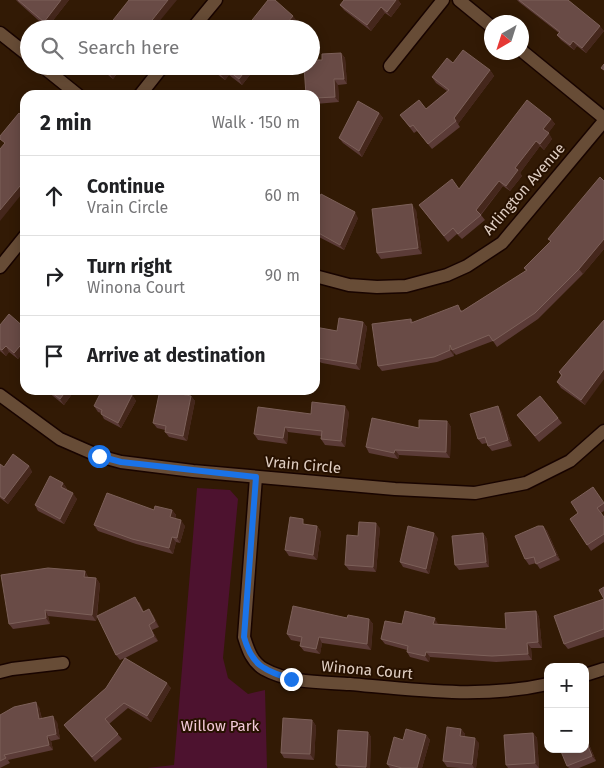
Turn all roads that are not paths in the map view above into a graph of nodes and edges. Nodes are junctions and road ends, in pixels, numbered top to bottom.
1 (216, 0) edge
2 (442, 0) edge
3 (459, 0) edge
4 (199, 20) edge
5 (484, 20) edge
6 (0, 32) edge
7 (20, 49) edge
8 (529, 57) edge
9 (390, 66) dead end
10 (53, 75) edge
11 (156, 75) edge
12 (72, 90) edge
13 (144, 90) edge
14 (604, 120) edge
15 (20, 242) edge
16 (0, 267) edge
17 (320, 277) edge
18 (0, 395) edge
19 (604, 431) edge
20 (256, 477) junction
21 (255, 662) junction
22 (63, 663) dead end
23 (604, 669) edge
24 (0, 672) edge
25 (246, 672) dead end
26 (589, 674) edge
27 (544, 685) edge

1 - 4 street
2 - 9 street
3 - 5 street
6 - 7 street
8 - 14 street
10 - 12 street
11 - 13 street
14 - 17 street, Arlington Avenue
15 - 16 street
18 - 20 street, Vrain Circle
19 - 20 street, Vrain Circle
20 - 21 street
21 - 25 street
21 - 27 street, Winona Court
22 - 24 street
23 - 26 street

